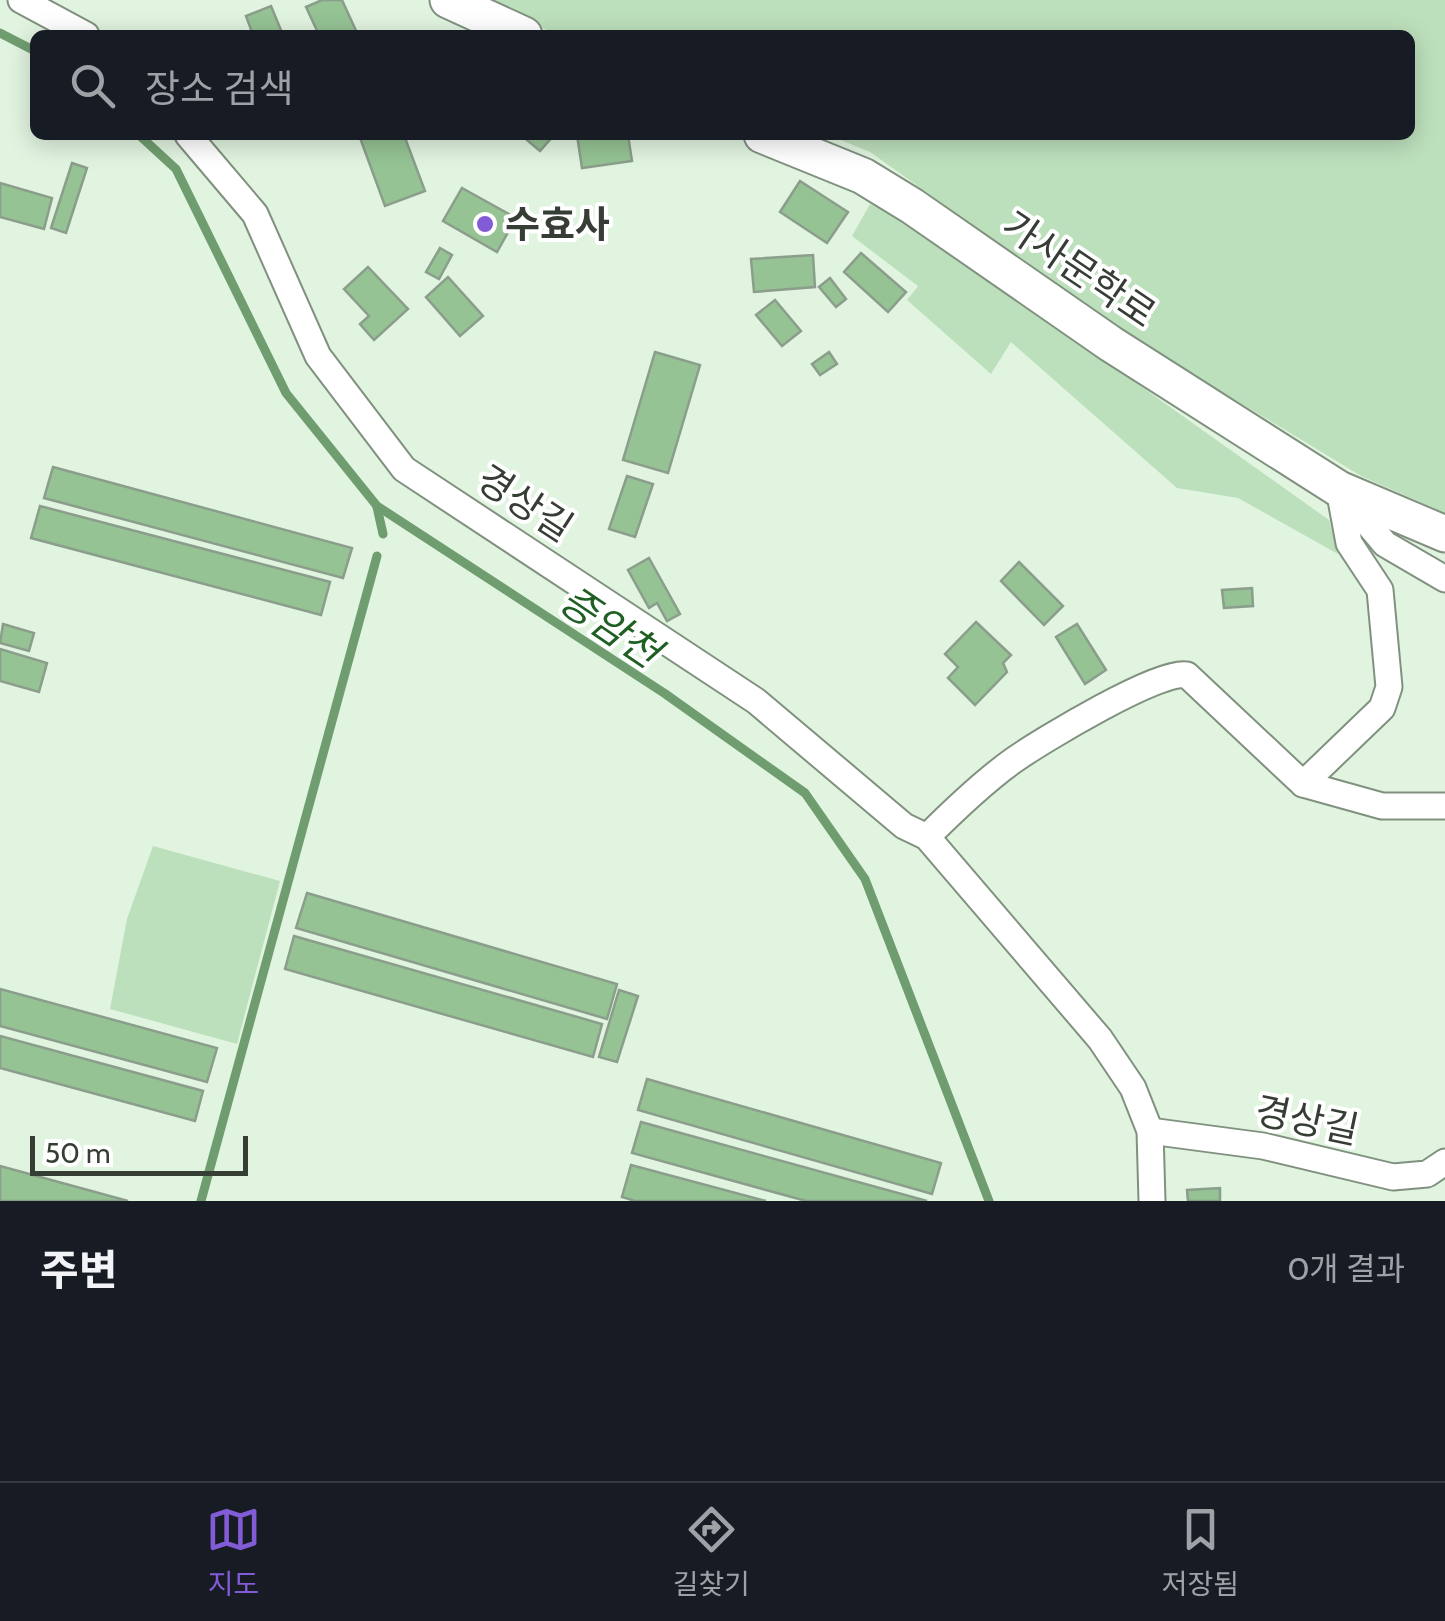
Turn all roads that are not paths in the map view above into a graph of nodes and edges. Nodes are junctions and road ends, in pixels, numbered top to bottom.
1 (21, 0) edge
2 (448, 0) edge
3 (77, 30) edge
4 (513, 30) edge
5 (192, 140) edge
6 (774, 140) edge
7 (1339, 489) junction
8 (1445, 534) edge
9 (1445, 579) edge
10 (1304, 784) junction
11 (1445, 806) edge
12 (927, 838) junction
13 (1150, 1131) junction
14 (1445, 1162) edge
15 (1152, 1201) edge

1 - 3 street
2 - 4 main road
5 - 12 street, 경상길
6 - 7 main road, 가사문학로
7 - 8 main road, 가사문학로
7 - 9 street, 가사문학로
7 - 10 street
10 - 11 street
10 - 12 street
12 - 13 street, 경상길
13 - 14 street, 경상길
13 - 15 street, 경상길

